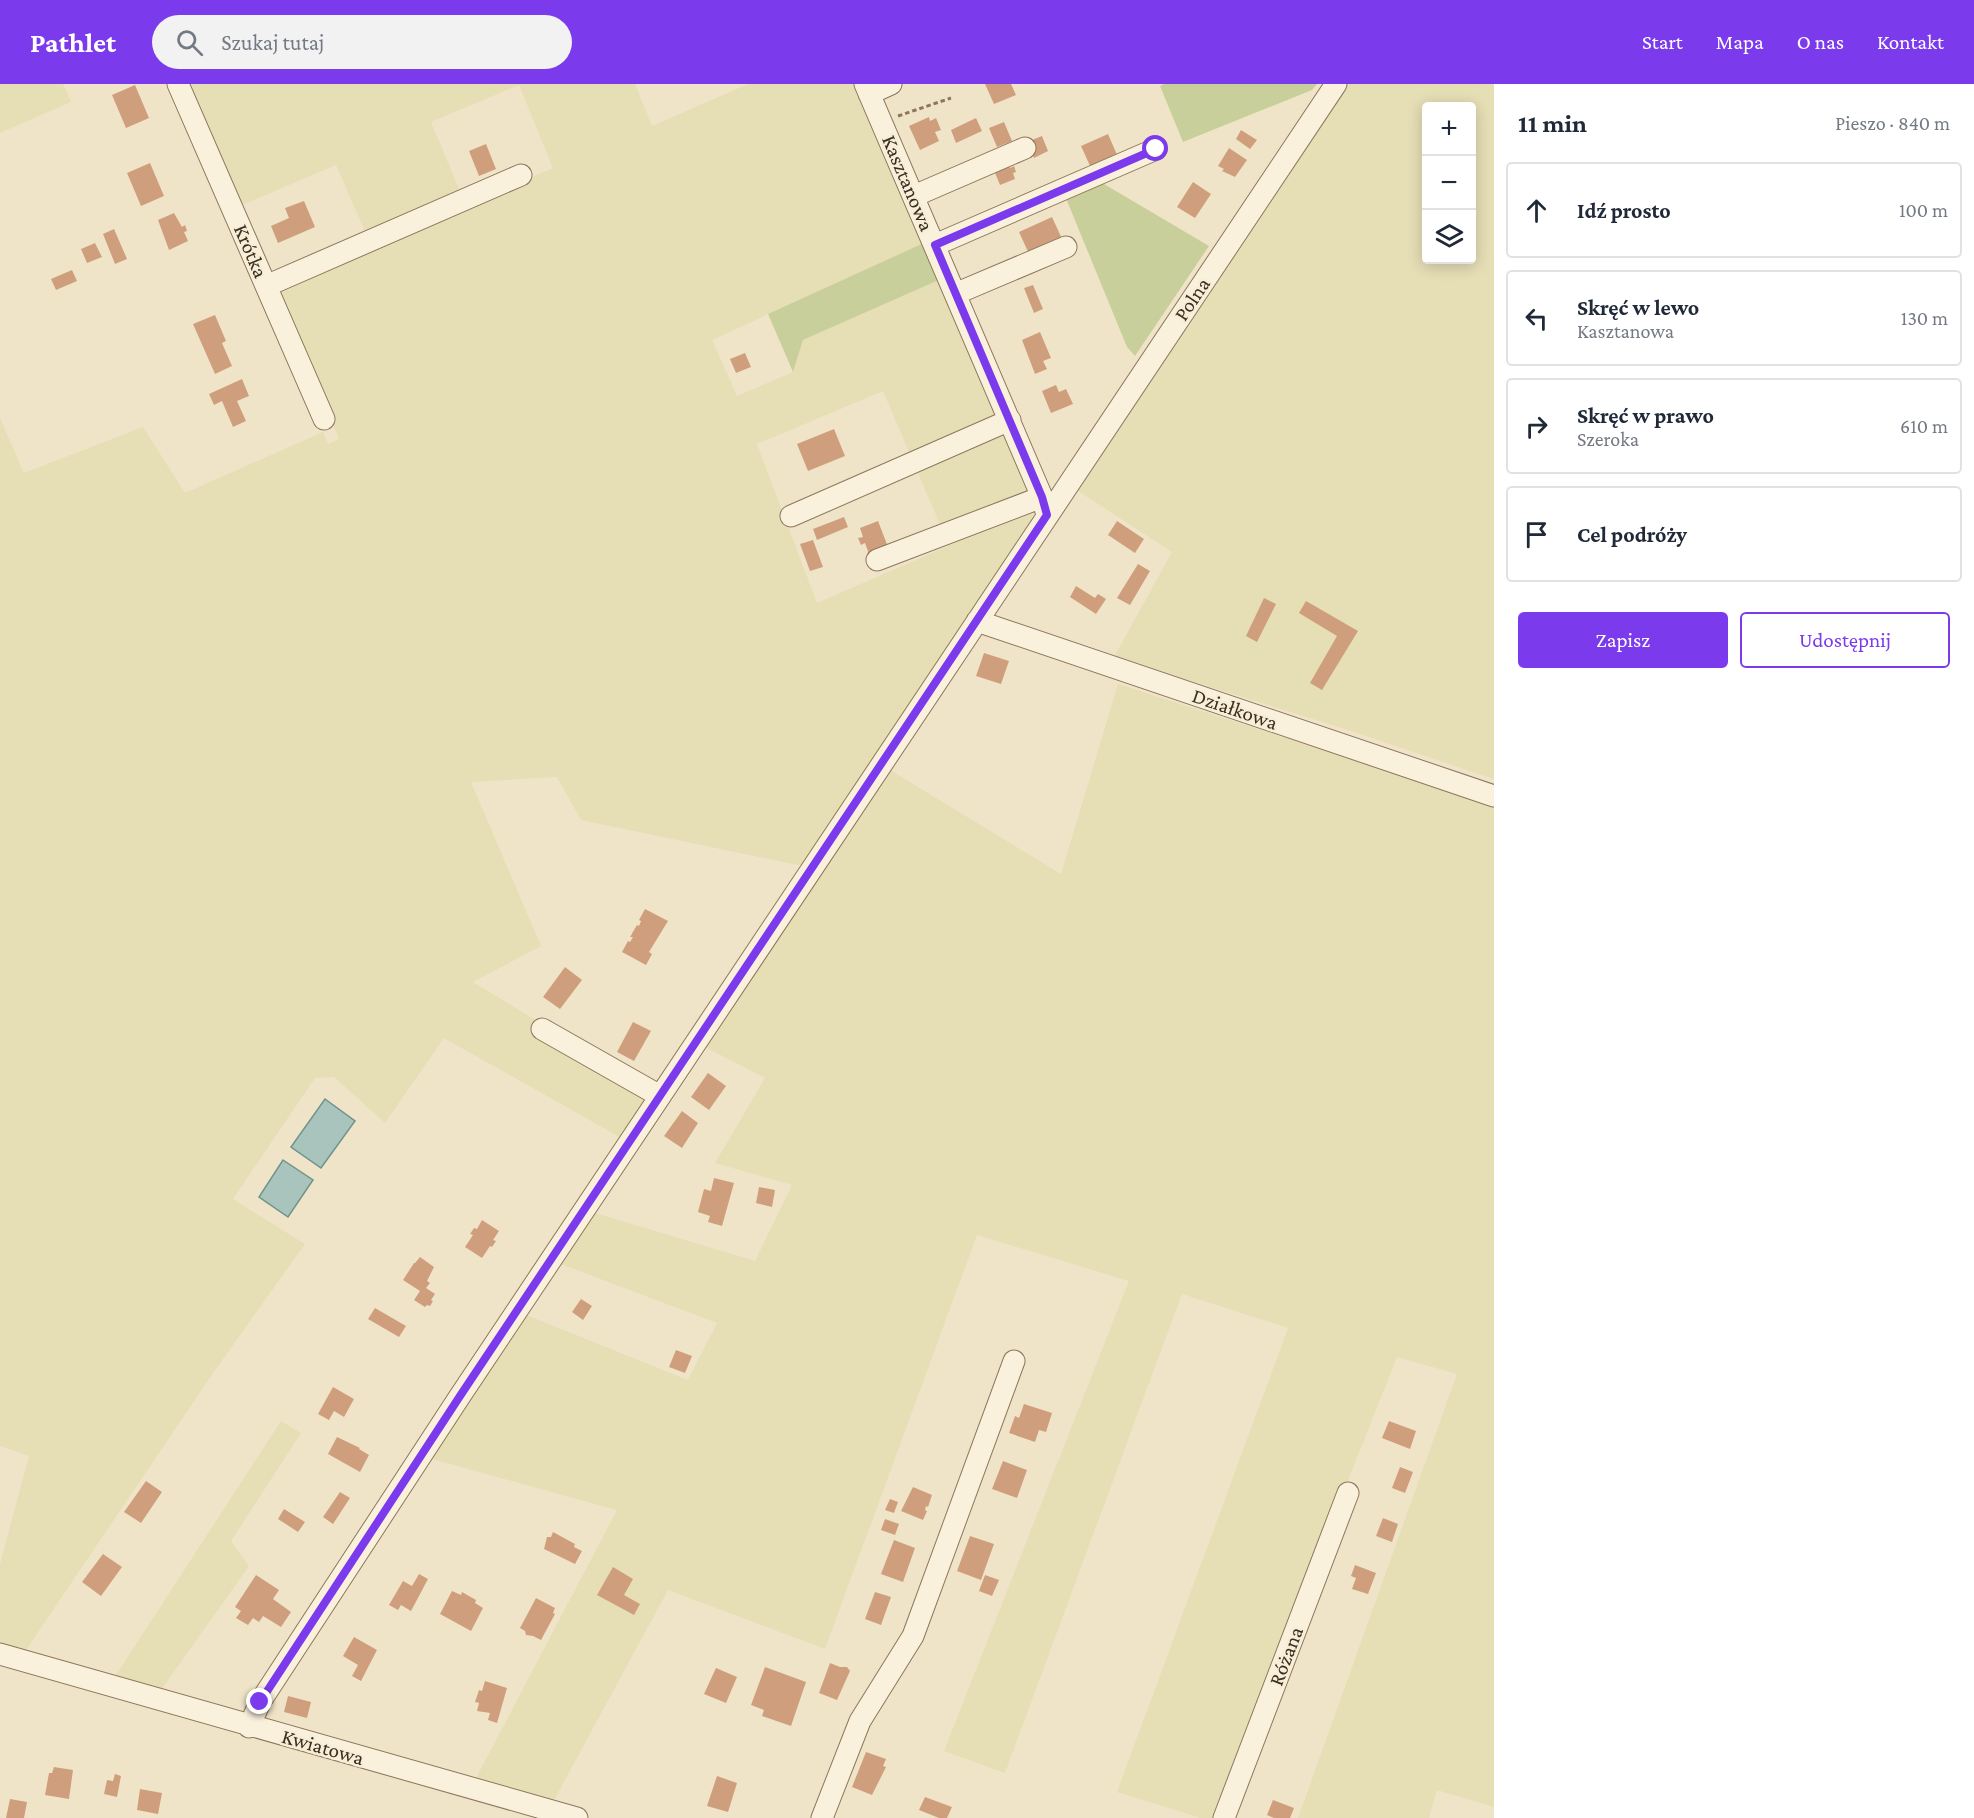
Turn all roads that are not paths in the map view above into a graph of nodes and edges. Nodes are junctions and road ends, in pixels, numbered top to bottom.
1 (178, 84) edge
2 (891, 84) edge
3 (1336, 84) edge
4 (867, 89) edge
5 (1024, 148) dead end
6 (1156, 149) dead end
7 (521, 175) dead end
8 (914, 196) junction
9 (935, 245) junction
10 (1066, 247) dead end
11 (266, 286) junction
12 (955, 294) junction
13 (324, 419) dead end
14 (1010, 420) junction
15 (1045, 506) junction
16 (791, 516) dead end
17 (877, 560) dead end
18 (976, 621) junction
19 (1494, 796) edge
20 (542, 1029) dead end
21 (660, 1096) junction
22 (1014, 1361) dead end
23 (1348, 1493) dead end
24 (0, 1654) edge
25 (249, 1726) junction
26 (577, 1818) edge
27 (822, 1818) edge
28 (1224, 1818) edge

1 - 11 street, Krótka
2 - 4 street
3 - 15 street, Polna
4 - 8 street, Kasztanowa
5 - 8 street
6 - 9 street
7 - 11 street
8 - 9 street, Kasztanowa
9 - 12 street, Kasztanowa
10 - 12 street
11 - 13 street, Krótka
12 - 14 street, Kasztanowa
14 - 15 street, Kasztanowa
14 - 16 street
15 - 17 street
15 - 18 street, Polna
18 - 19 street, Działkowa
18 - 21 street, Polna
20 - 21 street
21 - 25 street, Polna
22 - 27 street
23 - 28 street, Różana
24 - 25 street, Kwiatowa
25 - 26 street, Kwiatowa

